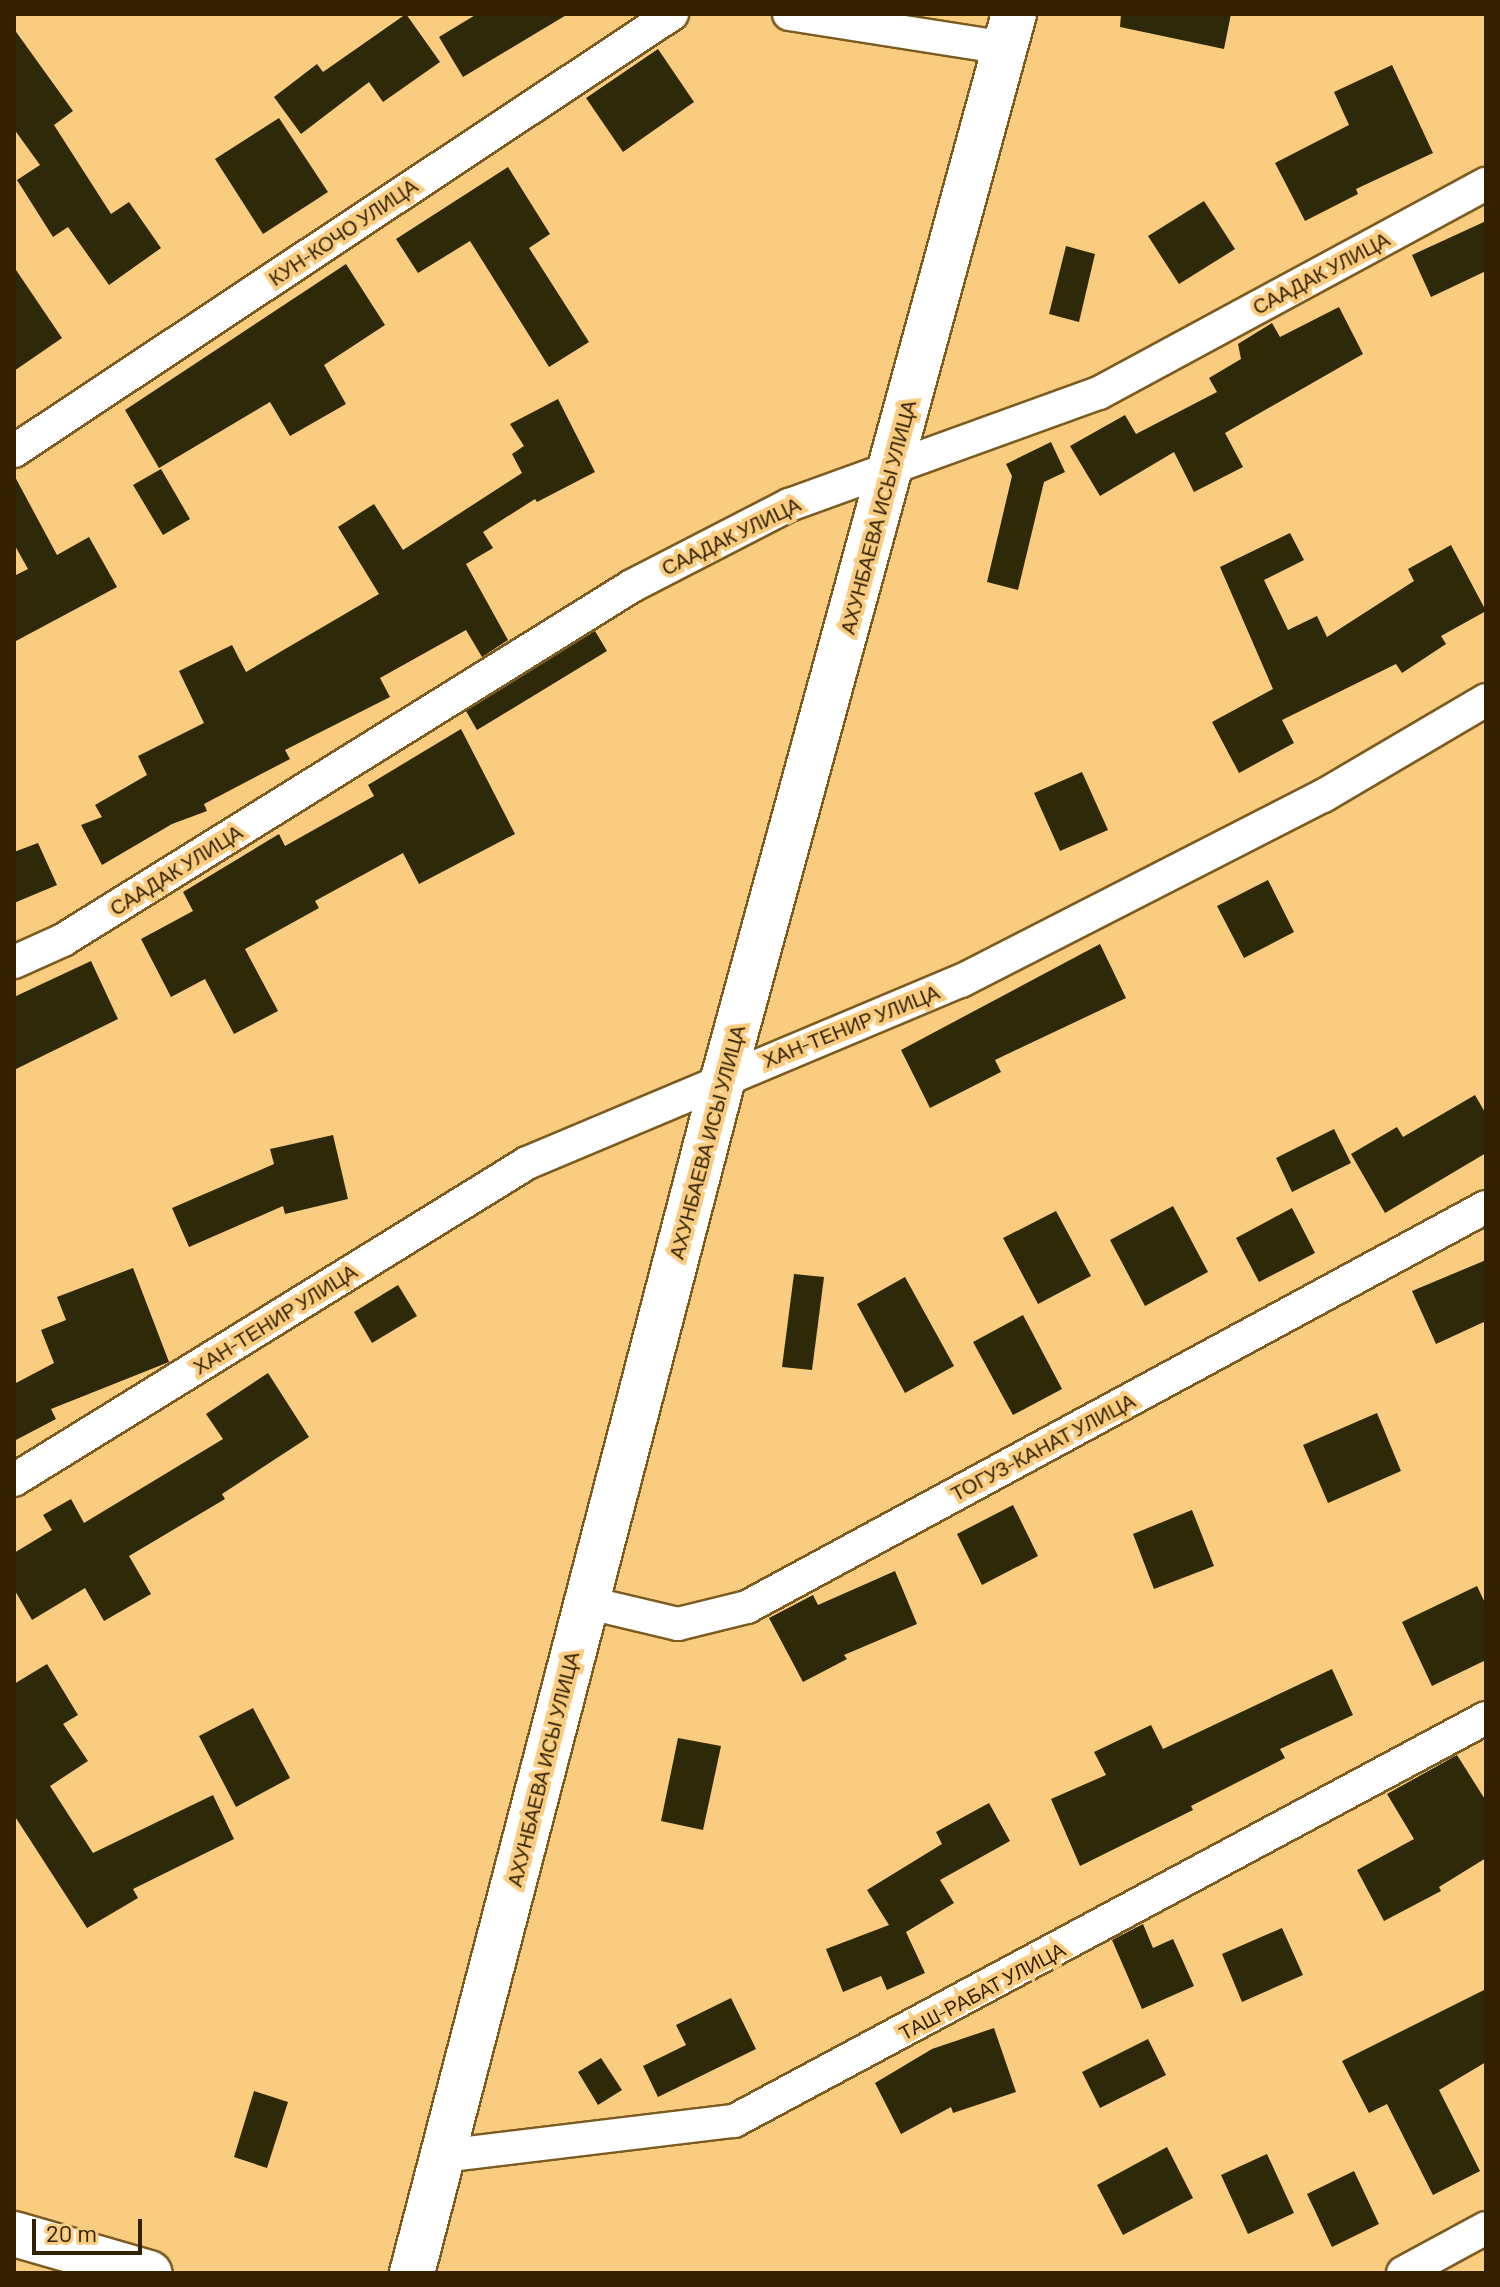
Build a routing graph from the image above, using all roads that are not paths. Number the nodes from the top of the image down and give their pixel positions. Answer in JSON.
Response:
{"nodes":[{"id":1,"x":672,"y":14,"type":"edge"},
{"id":2,"x":789,"y":14,"type":"edge"},
{"id":3,"x":1010,"y":31,"type":"edge"},
{"id":4,"x":1486,"y":184,"type":"edge"},
{"id":5,"x":14,"y":451,"type":"edge"},
{"id":6,"x":891,"y":470,"type":"junction"},
{"id":7,"x":1486,"y":700,"type":"edge"},
{"id":8,"x":14,"y":962,"type":"edge"},
{"id":9,"x":723,"y":1079,"type":"junction"},
{"id":10,"x":1486,"y":1207,"type":"edge"},
{"id":11,"x":14,"y":1480,"type":"edge"},
{"id":12,"x":585,"y":1602,"type":"junction"},
{"id":13,"x":1486,"y":1718,"type":"edge"},
{"id":14,"x":443,"y":2156,"type":"junction"},
{"id":15,"x":1486,"y":2228,"type":"edge"},
{"id":16,"x":14,"y":2234,"type":"edge"},
{"id":17,"x":149,"y":2273,"type":"edge"},
{"id":18,"x":412,"y":2273,"type":"edge"},
{"id":19,"x":1403,"y":2273,"type":"edge"}],
"edges":[{"from":1,"to":5,"type":"street","name":"КУН-КОЧО УЛИЦА"},
{"from":2,"to":3,"type":"street"},
{"from":3,"to":6,"type":"main road","name":"АХУНБАЕВА ИСЫ УЛИЦА"},
{"from":4,"to":6,"type":"street","name":"СААДАК УЛИЦА"},
{"from":6,"to":8,"type":"street","name":"СААДАК УЛИЦА"},
{"from":6,"to":9,"type":"main road","name":"АХУНБАЕВА ИСЫ УЛИЦА"},
{"from":7,"to":9,"type":"street","name":"ХАН-ТЕНИР УЛИЦА"},
{"from":9,"to":11,"type":"street","name":"ХАН-ТЕНИР УЛИЦА"},
{"from":9,"to":12,"type":"main road","name":"АХУНБАЕВА ИСЫ УЛИЦА"},
{"from":10,"to":12,"type":"street","name":"ТОГУЗ-КАНАТ УЛИЦА"},
{"from":12,"to":14,"type":"main road","name":"АХУНБАЕВА ИСЫ УЛИЦА"},
{"from":13,"to":14,"type":"street","name":"ТАШ-РАБАТ УЛИЦА"},
{"from":14,"to":18,"type":"main road","name":"АХУНБАЕВА ИСЫ УЛИЦА"},
{"from":15,"to":19,"type":"street"},
{"from":16,"to":17,"type":"main road"}]}
